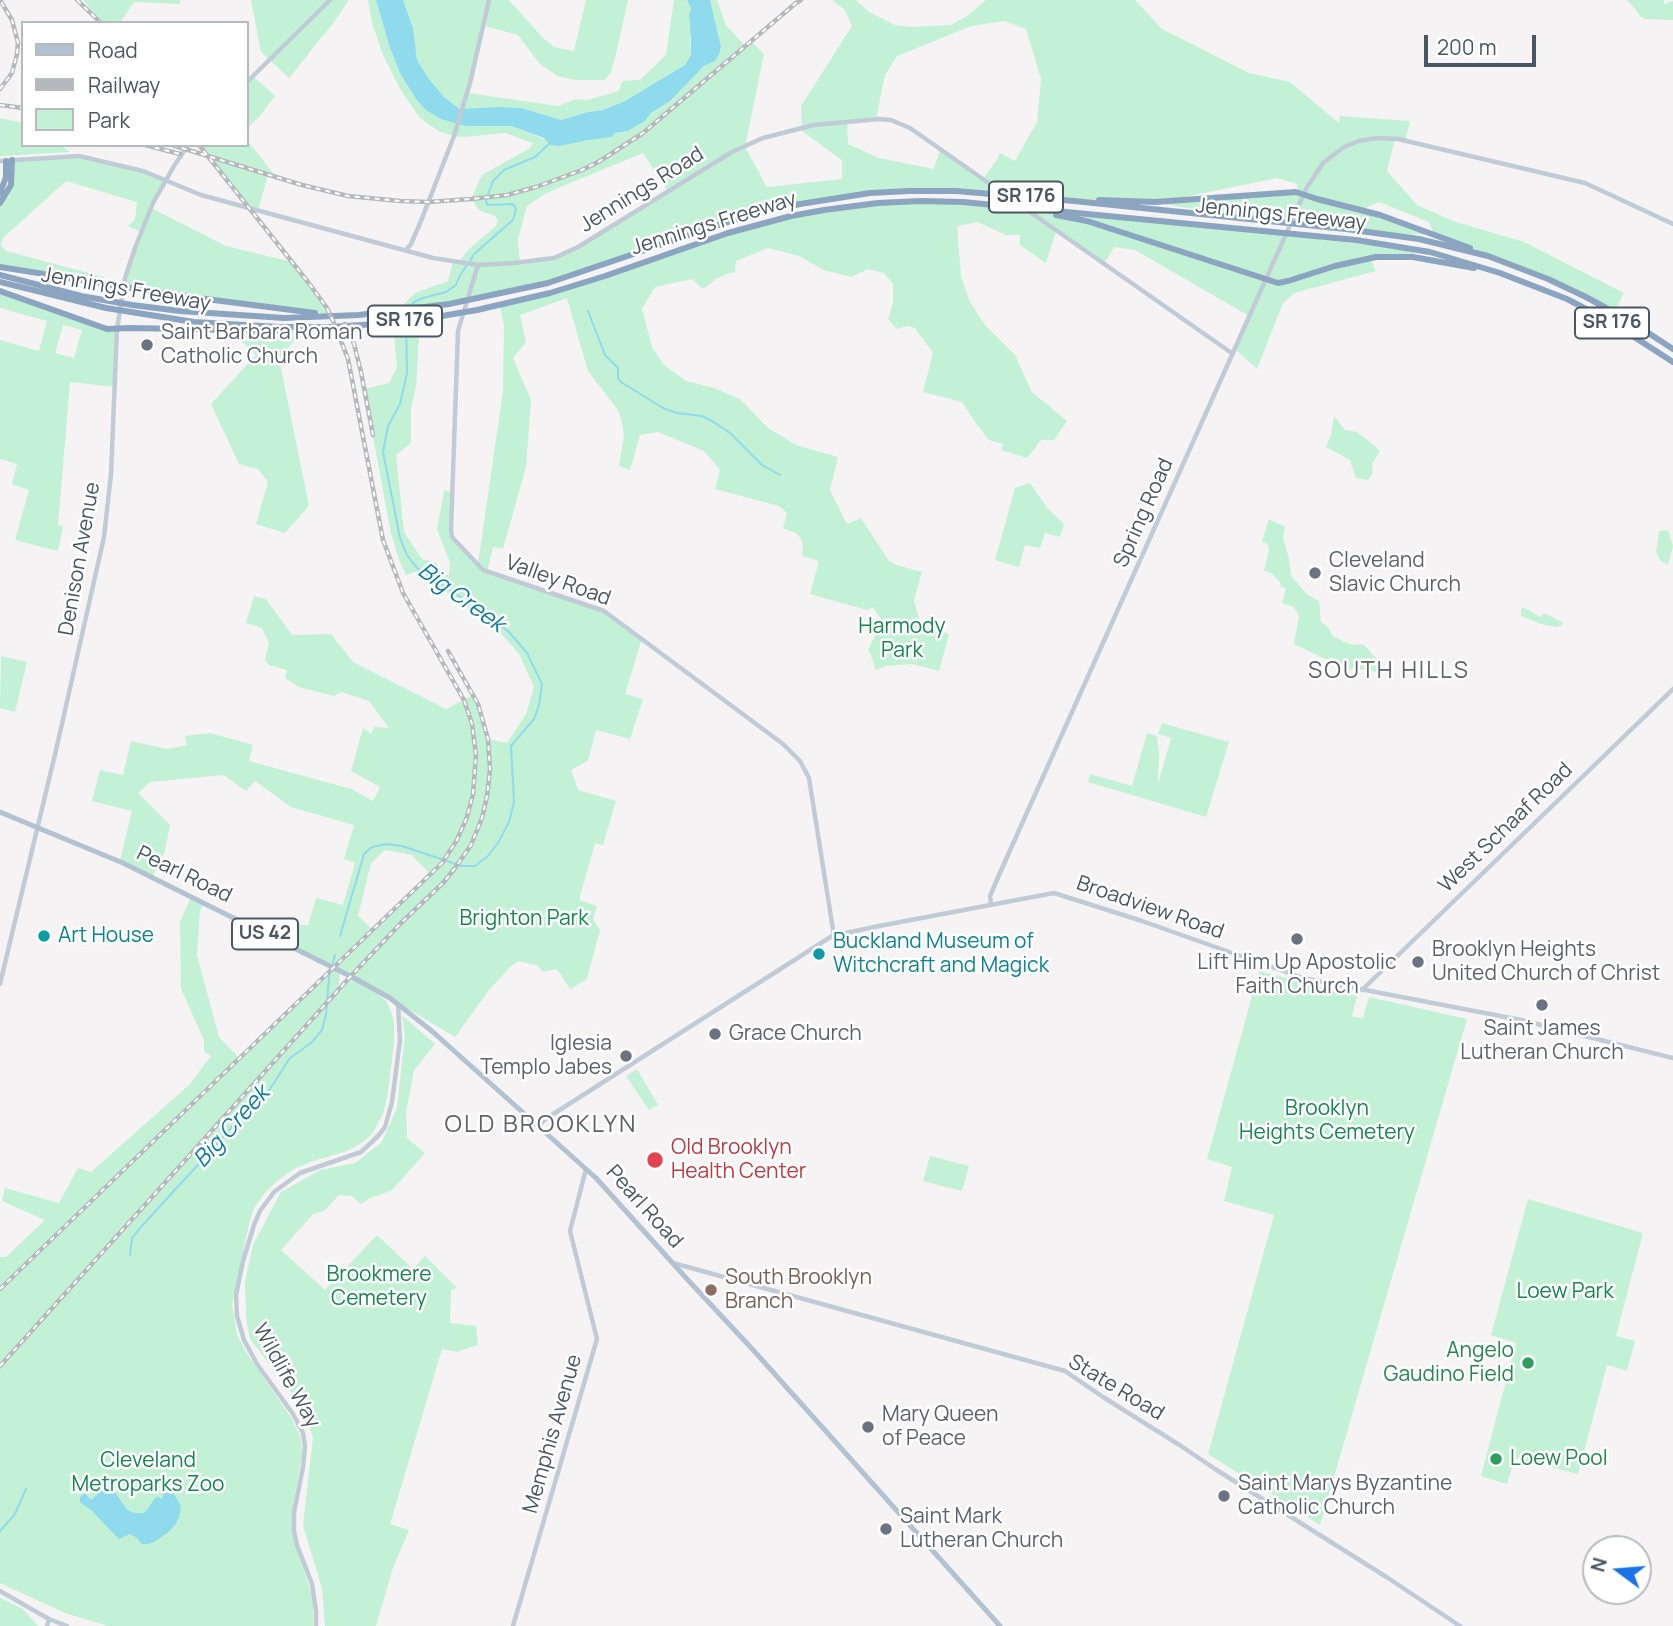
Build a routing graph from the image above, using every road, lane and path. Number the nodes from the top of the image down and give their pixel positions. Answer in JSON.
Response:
{"nodes":[{"id":1,"x":330,"y":0,"type":"edge"},
{"id":2,"x":489,"y":0,"type":"edge"},
{"id":3,"x":248,"y":81,"type":"edge"},
{"id":4,"x":187,"y":147,"type":"edge"},
{"id":5,"x":6,"y":161,"type":"edge"},
{"id":6,"x":0,"y":193,"type":"edge"},
{"id":7,"x":1304,"y":194,"type":"junction"},
{"id":8,"x":1074,"y":201,"type":"junction"},
{"id":9,"x":0,"y":203,"type":"edge"},
{"id":10,"x":1016,"y":207,"type":"junction"},
{"id":11,"x":1673,"y":224,"type":"edge"},
{"id":12,"x":406,"y":250,"type":"junction"},
{"id":13,"x":1488,"y":256,"type":"junction"},
{"id":14,"x":476,"y":265,"type":"junction"},
{"id":15,"x":0,"y":267,"type":"edge"},
{"id":16,"x":1497,"y":272,"type":"junction"},
{"id":17,"x":0,"y":275,"type":"edge"},
{"id":18,"x":1266,"y":279,"type":"junction"},
{"id":19,"x":0,"y":282,"type":"edge"},
{"id":20,"x":123,"y":289,"type":"junction"},
{"id":21,"x":0,"y":291,"type":"edge"},
{"id":22,"x":283,"y":314,"type":"junction"},
{"id":23,"x":117,"y":329,"type":"junction"},
{"id":24,"x":279,"y":329,"type":"junction"},
{"id":25,"x":1673,"y":349,"type":"edge"},
{"id":26,"x":1233,"y":354,"type":"junction"},
{"id":27,"x":1673,"y":362,"type":"edge"},
{"id":28,"x":1673,"y":689,"type":"edge"},
{"id":29,"x":0,"y":812,"type":"edge"},
{"id":30,"x":38,"y":827,"type":"junction"},
{"id":31,"x":991,"y":904,"type":"junction"},
{"id":32,"x":834,"y":936,"type":"junction"},
{"id":33,"x":0,"y":984,"type":"edge"},
{"id":34,"x":1362,"y":990,"type":"junction"},
{"id":35,"x":398,"y":1004,"type":"junction"},
{"id":36,"x":1673,"y":1058,"type":"edge"},
{"id":37,"x":540,"y":1126,"type":"junction"},
{"id":38,"x":586,"y":1168,"type":"junction"},
{"id":39,"x":672,"y":1262,"type":"junction"},
{"id":40,"x":0,"y":1591,"type":"edge"},
{"id":41,"x":49,"y":1619,"type":"junction"},
{"id":42,"x":47,"y":1626,"type":"edge"},
{"id":43,"x":67,"y":1626,"type":"edge"},
{"id":44,"x":316,"y":1626,"type":"edge"},
{"id":45,"x":513,"y":1626,"type":"edge"},
{"id":46,"x":1000,"y":1626,"type":"edge"},
{"id":47,"x":1460,"y":1626,"type":"edge"}],
"edges":[{"from":1,"to":3,"type":"street"},
{"from":2,"to":12,"type":"street"},
{"from":4,"to":20,"type":"street","name":"Denison Avenue"},
{"from":5,"to":6,"type":"highway"},
{"from":5,"to":9,"type":"highway"},
{"from":5,"to":12,"type":"street","name":"Jennings Road"},
{"from":7,"to":8,"type":"highway"},
{"from":7,"to":11,"type":"street","name":"Spring Road"},
{"from":7,"to":13,"type":"highway"},
{"from":7,"to":18,"type":"street","name":"Spring Road"},
{"from":8,"to":13,"type":"highway","name":"Jennings Freeway","number":"SR 176"},
{"from":8,"to":22,"type":"highway","name":"Jennings Freeway","number":"SR 176"},
{"from":10,"to":16,"type":"highway","name":"Jennings Freeway","number":"SR 176"},
{"from":10,"to":18,"type":"highway"},
{"from":10,"to":24,"type":"highway","name":"Jennings Freeway","number":"SR 176"},
{"from":12,"to":14,"type":"street","name":"Jennings Road"},
{"from":13,"to":25,"type":"highway","name":"Jennings Freeway","number":"SR 176"},
{"from":14,"to":26,"type":"street","name":"Jennings Road"},
{"from":14,"to":32,"type":"street","name":"Valley Road"},
{"from":15,"to":20,"type":"highway"},
{"from":16,"to":18,"type":"highway"},
{"from":16,"to":27,"type":"highway","name":"Jennings Freeway","number":"SR 176"},
{"from":17,"to":22,"type":"highway","name":"Jennings Freeway"},
{"from":18,"to":26,"type":"street","name":"Spring Road"},
{"from":19,"to":24,"type":"highway","name":"Jennings Freeway"},
{"from":20,"to":22,"type":"highway"},
{"from":20,"to":23,"type":"street","name":"Denison Avenue"},
{"from":21,"to":23,"type":"highway"},
{"from":23,"to":24,"type":"highway"},
{"from":23,"to":30,"type":"street","name":"Denison Avenue"},
{"from":26,"to":31,"type":"street","name":"Spring Road"},
{"from":28,"to":34,"type":"street","name":"West Schaaf Road"},
{"from":29,"to":30,"type":"main road","name":"Pearl Road","number":"US 42"},
{"from":30,"to":33,"type":"street","name":"Denison Avenue"},
{"from":30,"to":35,"type":"main road","name":"Pearl Road","number":"US 42"},
{"from":31,"to":32,"type":"street","name":"Broadview Road"},
{"from":31,"to":34,"type":"street","name":"Broadview Road"},
{"from":32,"to":37,"type":"street","name":"Broadview Road"},
{"from":34,"to":36,"type":"street","name":"Broadview Road"},
{"from":35,"to":37,"type":"main road","name":"Pearl Road","number":"US 42"},
{"from":35,"to":44,"type":"street","name":"Wildlife Way"},
{"from":37,"to":38,"type":"main road","name":"Pearl Road","number":"US 42"},
{"from":38,"to":39,"type":"main road","name":"Pearl Road","number":"US 42"},
{"from":38,"to":45,"type":"street","name":"Memphis Avenue"},
{"from":39,"to":46,"type":"main road","name":"Pearl Road","number":"US 42"},
{"from":39,"to":47,"type":"street","name":"State Road"},
{"from":40,"to":41,"type":"street"},
{"from":41,"to":42,"type":"street"},
{"from":41,"to":43,"type":"street"}]}
